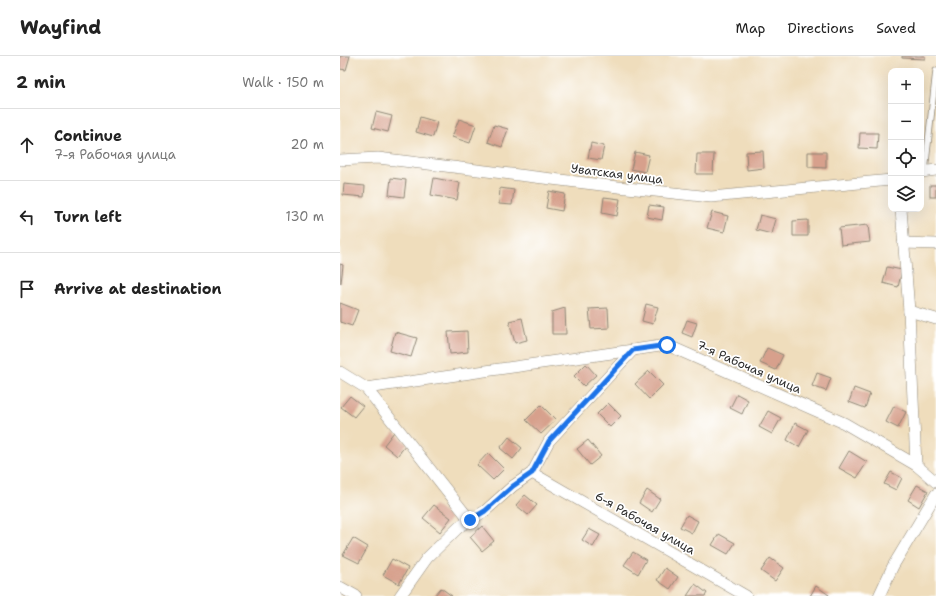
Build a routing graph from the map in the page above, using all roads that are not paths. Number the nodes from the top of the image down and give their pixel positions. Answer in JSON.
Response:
{"nodes":[{"id":1,"x":936,"y":71,"type":"edge"},
{"id":2,"x":340,"y":160,"type":"edge"},
{"id":3,"x":928,"y":171,"type":"edge"},
{"id":4,"x":888,"y":180,"type":"edge"},
{"id":5,"x":901,"y":212,"type":"edge"},
{"id":6,"x":903,"y":243,"type":"junction"},
{"id":7,"x":936,"y":244,"type":"edge"},
{"id":8,"x":909,"y":311,"type":"junction"},
{"id":9,"x":936,"y":319,"type":"edge"},
{"id":10,"x":633,"y":350,"type":"junction"},
{"id":11,"x":340,"y":372,"type":"edge"},
{"id":12,"x":366,"y":388,"type":"junction"},
{"id":13,"x":916,"y":465,"type":"junction"},
{"id":14,"x":532,"y":473,"type":"junction"},
{"id":15,"x":936,"y":482,"type":"edge"},
{"id":16,"x":936,"y":494,"type":"edge"},
{"id":17,"x":470,"y":520,"type":"junction"},
{"id":18,"x":340,"y":586,"type":"edge"},
{"id":19,"x":356,"y":596,"type":"edge"},
{"id":20,"x":400,"y":596,"type":"edge"},
{"id":21,"x":746,"y":596,"type":"edge"},
{"id":22,"x":879,"y":596,"type":"edge"}],
"edges":[{"from":1,"to":3,"type":"lane"},
{"from":2,"to":4,"type":"street","name":"Уватская улица"},
{"from":5,"to":6,"type":"street"},
{"from":6,"to":7,"type":"street"},
{"from":6,"to":8,"type":"street"},
{"from":8,"to":9,"type":"street"},
{"from":8,"to":13,"type":"street"},
{"from":10,"to":12,"type":"street","name":"7-я Рабочая улица"},
{"from":10,"to":13,"type":"street","name":"7-я Рабочая улица"},
{"from":10,"to":14,"type":"street"},
{"from":11,"to":12,"type":"street"},
{"from":12,"to":17,"type":"street"},
{"from":13,"to":15,"type":"street","name":"7-я Рабочая улица"},
{"from":14,"to":17,"type":"street"},
{"from":14,"to":21,"type":"street","name":"6-я Рабочая улица"},
{"from":16,"to":22,"type":"street"},
{"from":17,"to":20,"type":"street"},
{"from":18,"to":19,"type":"street"}]}
